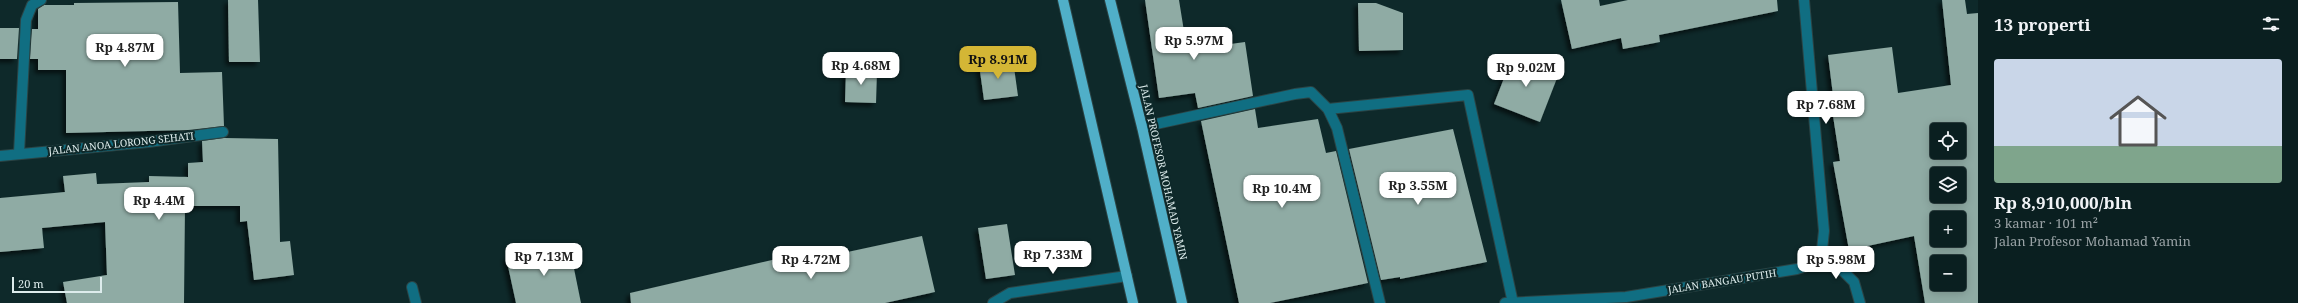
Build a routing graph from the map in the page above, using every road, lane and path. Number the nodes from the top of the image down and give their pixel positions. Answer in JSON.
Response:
{"nodes":[{"id":1,"x":41,"y":0,"type":"edge"},
{"id":2,"x":1063,"y":0,"type":"edge"},
{"id":3,"x":1110,"y":0,"type":"edge"},
{"id":4,"x":1804,"y":0,"type":"edge"},
{"id":5,"x":1328,"y":109,"type":"junction"},
{"id":6,"x":1142,"y":127,"type":"junction"},
{"id":7,"x":223,"y":132,"type":"dead end"},
{"id":8,"x":19,"y":153,"type":"junction"},
{"id":9,"x":0,"y":156,"type":"edge"},
{"id":10,"x":1822,"y":250,"type":"junction"},
{"id":11,"x":1127,"y":276,"type":"junction"},
{"id":12,"x":412,"y":287,"type":"dead end"},
{"id":13,"x":1626,"y":300,"type":"edge"},
{"id":14,"x":416,"y":303,"type":"edge"},
{"id":15,"x":993,"y":303,"type":"edge"},
{"id":16,"x":1133,"y":303,"type":"edge"},
{"id":17,"x":1182,"y":303,"type":"edge"},
{"id":18,"x":1380,"y":303,"type":"edge"},
{"id":19,"x":1506,"y":303,"type":"edge"},
{"id":20,"x":1513,"y":303,"type":"edge"},
{"id":21,"x":1860,"y":303,"type":"edge"}],
"edges":[{"from":1,"to":8,"type":"street"},
{"from":2,"to":11,"type":"main road"},
{"from":3,"to":6,"type":"main road","name":"JALAN PROFESOR MOHAMAD YAMIN"},
{"from":4,"to":10,"type":"street"},
{"from":5,"to":6,"type":"street"},
{"from":5,"to":18,"type":"street"},
{"from":5,"to":20,"type":"street"},
{"from":6,"to":17,"type":"main road","name":"JALAN PROFESOR MOHAMAD YAMIN"},
{"from":7,"to":8,"type":"street","name":"JALAN ANOA LORONG SEHATI"},
{"from":8,"to":9,"type":"street","name":"JALAN ANOA LORONG SEHATI"},
{"from":10,"to":13,"type":"street","name":"JALAN BANGAU PUTIH"},
{"from":10,"to":21,"type":"street"},
{"from":11,"to":15,"type":"street"},
{"from":11,"to":16,"type":"main road"},
{"from":12,"to":14,"type":"street"},
{"from":13,"to":20,"type":"street","name":"JALAN BANGAU PUTIH"},
{"from":19,"to":20,"type":"street","name":"JALAN BANGAU PUTIH"}]}
